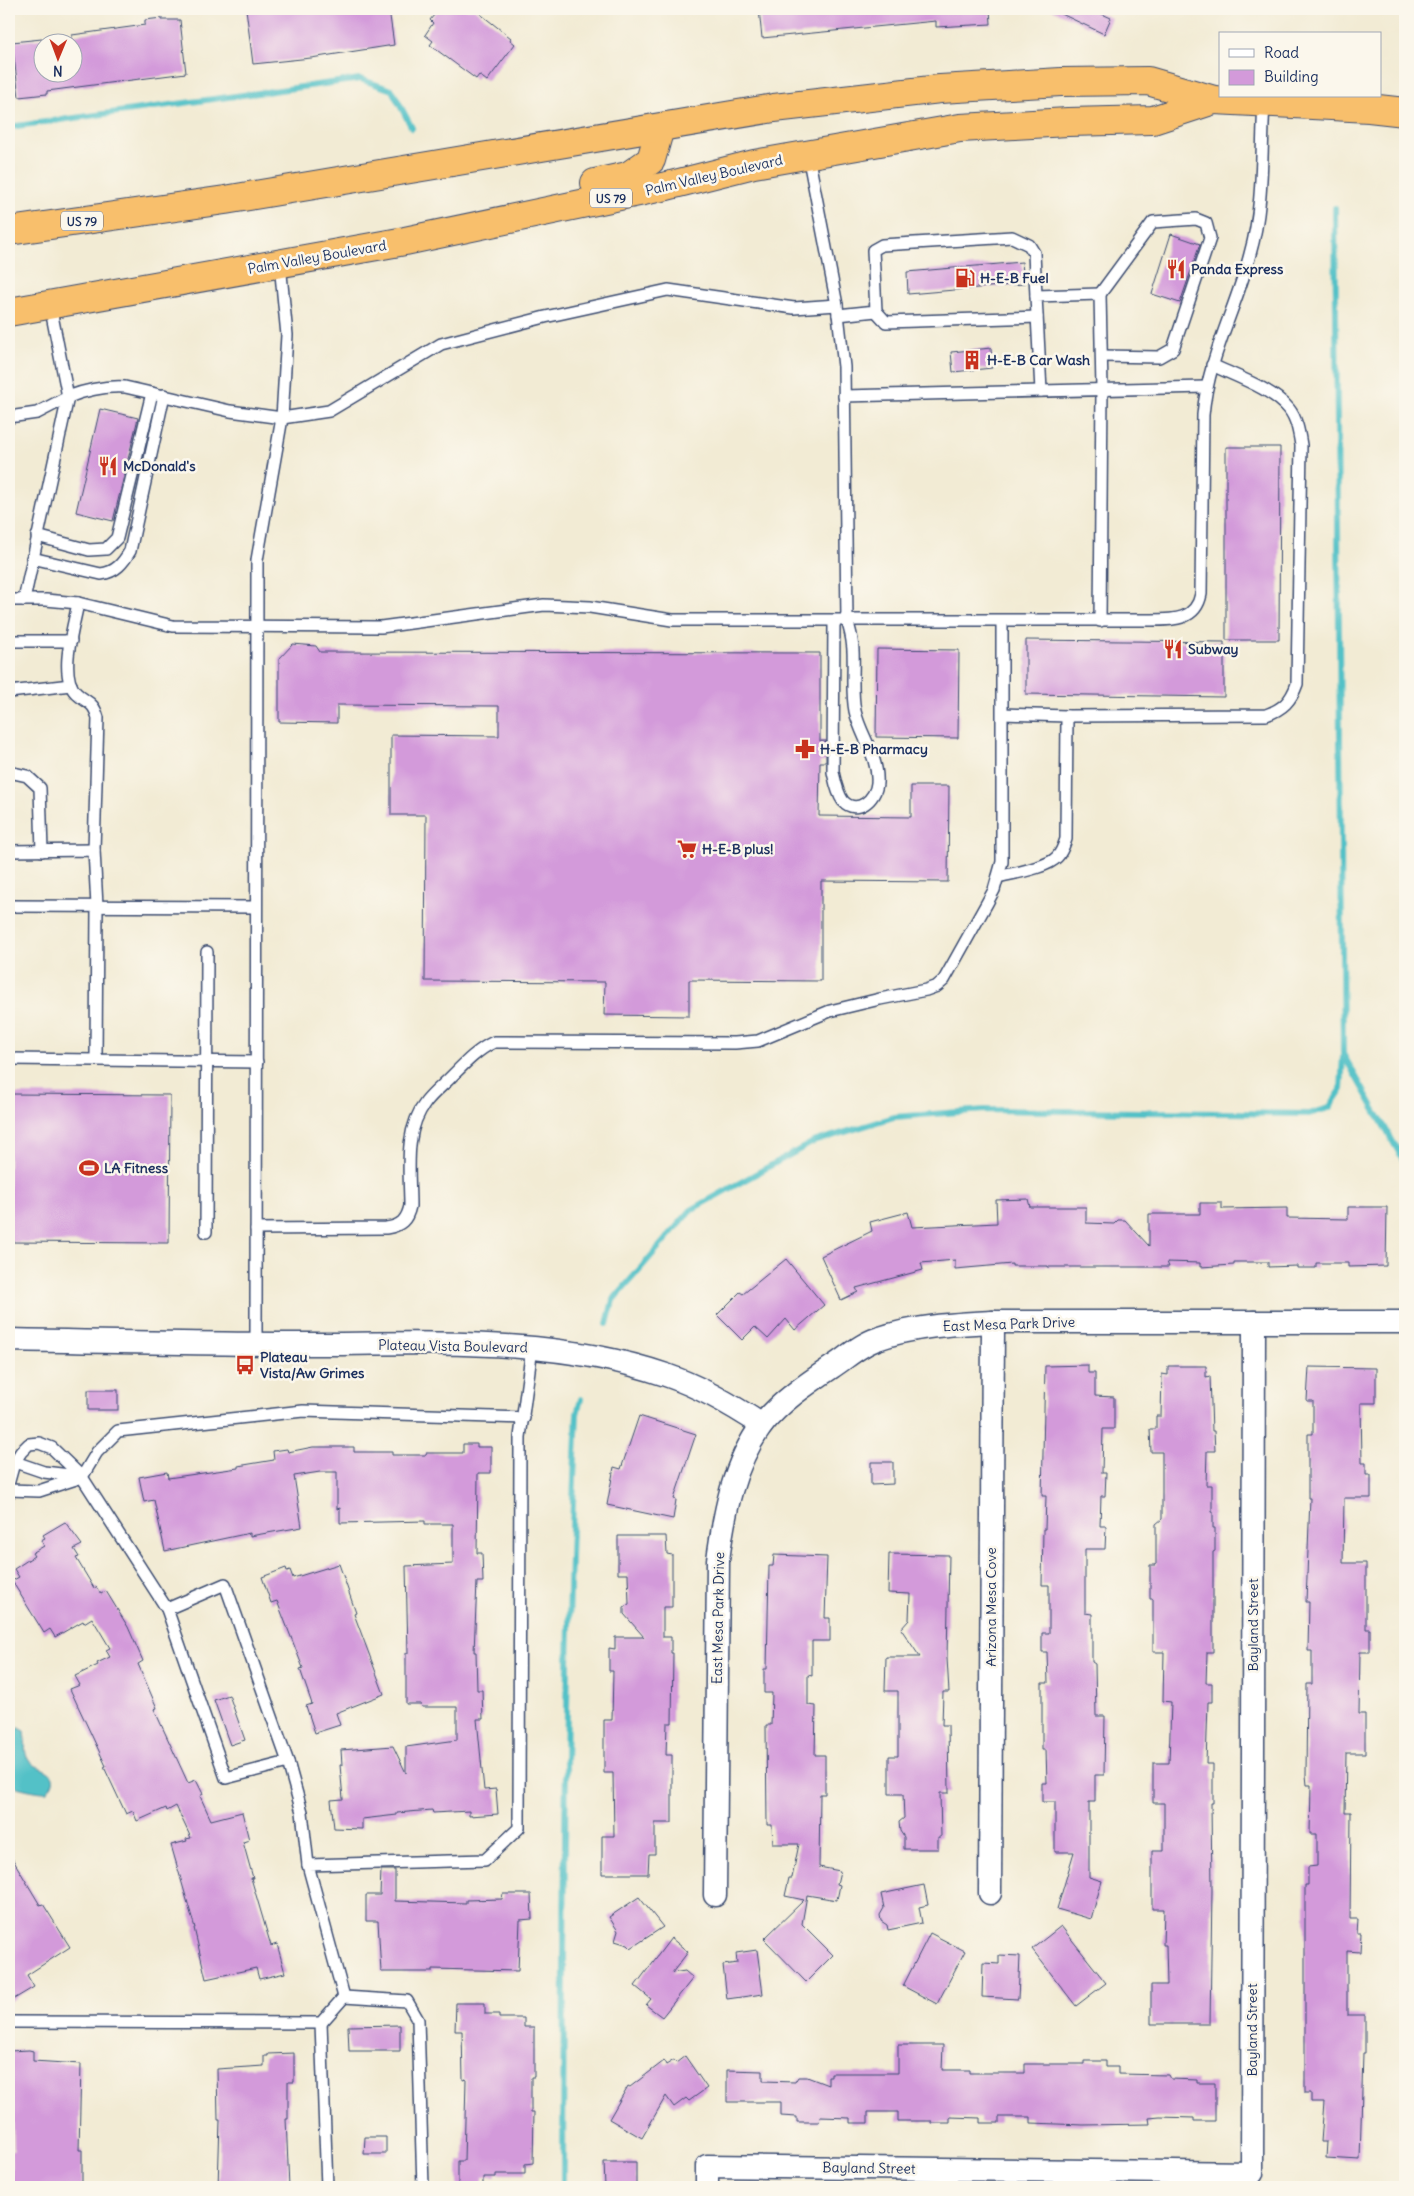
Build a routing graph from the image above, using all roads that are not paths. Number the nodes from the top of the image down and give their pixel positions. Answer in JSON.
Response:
{"nodes":[{"id":1,"x":1214,"y":100,"type":"junction"},
{"id":2,"x":1264,"y":102,"type":"junction"},
{"id":3,"x":1405,"y":112,"type":"edge"},
{"id":4,"x":660,"y":128,"type":"junction"},
{"id":5,"x":808,"y":155,"type":"junction"},
{"id":6,"x":9,"y":231,"type":"edge"},
{"id":7,"x":405,"y":241,"type":"junction"},
{"id":8,"x":280,"y":264,"type":"junction"},
{"id":9,"x":1100,"y":294,"type":"junction"},
{"id":10,"x":1036,"y":296,"type":"junction"},
{"id":11,"x":50,"y":305,"type":"junction"},
{"id":12,"x":837,"y":310,"type":"junction"},
{"id":13,"x":9,"y":312,"type":"edge"},
{"id":14,"x":876,"y":312,"type":"junction"},
{"id":15,"x":1037,"y":317,"type":"junction"},
{"id":16,"x":1102,"y":356,"type":"junction"},
{"id":17,"x":1212,"y":365,"type":"junction"},
{"id":18,"x":1206,"y":387,"type":"junction"},
{"id":19,"x":1102,"y":389,"type":"junction"},
{"id":20,"x":1041,"y":391,"type":"junction"},
{"id":21,"x":152,"y":393,"type":"junction"},
{"id":22,"x":164,"y":395,"type":"junction"},
{"id":23,"x":844,"y":396,"type":"junction"},
{"id":24,"x":68,"y":397,"type":"junction"},
{"id":25,"x":9,"y":417,"type":"edge"},
{"id":26,"x":282,"y":418,"type":"junction"},
{"id":27,"x":38,"y":536,"type":"junction"},
{"id":28,"x":32,"y":558,"type":"junction"},
{"id":29,"x":9,"y":600,"type":"edge"},
{"id":30,"x":24,"y":600,"type":"junction"},
{"id":31,"x":78,"y":603,"type":"junction"},
{"id":32,"x":834,"y":620,"type":"junction"},
{"id":33,"x":1100,"y":620,"type":"junction"},
{"id":34,"x":847,"y":621,"type":"junction"},
{"id":35,"x":1002,"y":621,"type":"junction"},
{"id":36,"x":256,"y":627,"type":"junction"},
{"id":37,"x":9,"y":641,"type":"edge"},
{"id":38,"x":71,"y":641,"type":"junction"},
{"id":39,"x":71,"y":685,"type":"junction"},
{"id":40,"x":9,"y":692,"type":"edge"},
{"id":41,"x":1003,"y":714,"type":"junction"},
{"id":42,"x":1067,"y":716,"type":"junction"},
{"id":43,"x":9,"y":772,"type":"edge"},
{"id":44,"x":94,"y":850,"type":"junction"},
{"id":45,"x":9,"y":851,"type":"edge"},
{"id":46,"x":42,"y":851,"type":"junction"},
{"id":47,"x":998,"y":877,"type":"junction"},
{"id":48,"x":9,"y":906,"type":"edge"},
{"id":49,"x":97,"y":906,"type":"junction"},
{"id":50,"x":256,"y":907,"type":"junction"},
{"id":51,"x":207,"y":952,"type":"dead end"},
{"id":52,"x":9,"y":1059,"type":"edge"},
{"id":53,"x":96,"y":1060,"type":"junction"},
{"id":54,"x":206,"y":1060,"type":"junction"},
{"id":55,"x":257,"y":1062,"type":"junction"},
{"id":56,"x":256,"y":1229,"type":"junction"},
{"id":57,"x":206,"y":1232,"type":"dead end"},
{"id":58,"x":993,"y":1322,"type":"junction"},
{"id":59,"x":1254,"y":1322,"type":"junction"},
{"id":60,"x":1405,"y":1322,"type":"edge"},
{"id":61,"x":9,"y":1340,"type":"edge"},
{"id":62,"x":256,"y":1344,"type":"junction"},
{"id":63,"x":532,"y":1348,"type":"junction"},
{"id":64,"x":524,"y":1418,"type":"junction"},
{"id":65,"x":762,"y":1425,"type":"junction"},
{"id":66,"x":11,"y":1461,"type":"edge"},
{"id":67,"x":82,"y":1477,"type":"junction"},
{"id":68,"x":9,"y":1482,"type":"edge"},
{"id":69,"x":9,"y":1490,"type":"edge"},
{"id":70,"x":167,"y":1609,"type":"junction"},
{"id":71,"x":288,"y":1762,"type":"junction"},
{"id":72,"x":308,"y":1865,"type":"junction"},
{"id":73,"x":990,"y":1893,"type":"dead end"},
{"id":74,"x":715,"y":1894,"type":"dead end"},
{"id":75,"x":344,"y":1997,"type":"junction"},
{"id":76,"x":9,"y":2022,"type":"edge"},
{"id":77,"x":321,"y":2023,"type":"junction"},
{"id":78,"x":327,"y":2187,"type":"edge"},
{"id":79,"x":422,"y":2187,"type":"edge"},
{"id":80,"x":707,"y":2187,"type":"edge"}],
"edges":[{"from":1,"to":2,"type":"highway","name":"Palm Valley Boulevard","number":"US 79"},
{"from":1,"to":4,"type":"highway","name":"Palm Valley Boulevard","number":"US 79"},
{"from":1,"to":5,"type":"highway","name":"Palm Valley Boulevard","number":"US 79"},
{"from":2,"to":3,"type":"highway","name":"Palm Valley Boulevard","number":"US 79"},
{"from":2,"to":17,"type":"lane"},
{"from":4,"to":6,"type":"highway","name":"Palm Valley Boulevard","number":"US 79"},
{"from":4,"to":7,"type":"highway"},
{"from":5,"to":7,"type":"highway","name":"Palm Valley Boulevard","number":"US 79"},
{"from":5,"to":12,"type":"lane"},
{"from":7,"to":8,"type":"highway","name":"Palm Valley Boulevard","number":"US 79"},
{"from":8,"to":11,"type":"highway","name":"Palm Valley Boulevard","number":"US 79"},
{"from":8,"to":26,"type":"lane"},
{"from":9,"to":10,"type":"lane"},
{"from":9,"to":16,"type":"lane"},
{"from":9,"to":16,"type":"lane"},
{"from":10,"to":14,"type":"lane"},
{"from":10,"to":15,"type":"lane"},
{"from":11,"to":13,"type":"highway","name":"Palm Valley Boulevard","number":"US 79"},
{"from":11,"to":24,"type":"lane"},
{"from":12,"to":14,"type":"lane"},
{"from":12,"to":23,"type":"lane"},
{"from":12,"to":26,"type":"lane"},
{"from":14,"to":15,"type":"lane"},
{"from":15,"to":20,"type":"lane"},
{"from":16,"to":19,"type":"lane"},
{"from":17,"to":18,"type":"lane"},
{"from":17,"to":42,"type":"lane"},
{"from":18,"to":19,"type":"lane"},
{"from":18,"to":33,"type":"lane"},
{"from":19,"to":20,"type":"lane"},
{"from":19,"to":33,"type":"lane"},
{"from":20,"to":23,"type":"lane"},
{"from":21,"to":22,"type":"lane"},
{"from":21,"to":24,"type":"lane"},
{"from":21,"to":27,"type":"lane"},
{"from":22,"to":26,"type":"lane"},
{"from":22,"to":28,"type":"lane"},
{"from":23,"to":34,"type":"lane"},
{"from":24,"to":25,"type":"lane"},
{"from":24,"to":27,"type":"lane"},
{"from":26,"to":36,"type":"lane"},
{"from":27,"to":28,"type":"lane"},
{"from":28,"to":30,"type":"lane"},
{"from":29,"to":30,"type":"lane"},
{"from":30,"to":31,"type":"lane"},
{"from":31,"to":36,"type":"lane"},
{"from":31,"to":38,"type":"lane"},
{"from":32,"to":34,"type":"lane"},
{"from":32,"to":34,"type":"lane"},
{"from":32,"to":36,"type":"lane"},
{"from":33,"to":35,"type":"lane"},
{"from":34,"to":35,"type":"lane"},
{"from":35,"to":41,"type":"lane"},
{"from":36,"to":50,"type":"lane"},
{"from":37,"to":38,"type":"lane"},
{"from":38,"to":39,"type":"lane"},
{"from":39,"to":40,"type":"lane"},
{"from":39,"to":44,"type":"lane"},
{"from":41,"to":42,"type":"lane"},
{"from":41,"to":47,"type":"lane"},
{"from":42,"to":47,"type":"lane"},
{"from":43,"to":46,"type":"lane"},
{"from":44,"to":46,"type":"lane"},
{"from":44,"to":49,"type":"lane"},
{"from":45,"to":46,"type":"lane"},
{"from":47,"to":56,"type":"lane"},
{"from":48,"to":49,"type":"lane"},
{"from":49,"to":50,"type":"lane"},
{"from":49,"to":53,"type":"lane"},
{"from":50,"to":55,"type":"lane"},
{"from":51,"to":54,"type":"lane"},
{"from":52,"to":53,"type":"lane"},
{"from":53,"to":54,"type":"lane"},
{"from":54,"to":55,"type":"lane"},
{"from":54,"to":57,"type":"lane"},
{"from":55,"to":56,"type":"lane"},
{"from":56,"to":62,"type":"lane"},
{"from":58,"to":59,"type":"street","name":"East Mesa Park Drive"},
{"from":58,"to":65,"type":"street","name":"East Mesa Park Drive"},
{"from":58,"to":73,"type":"street","name":"Arizona Mesa Cove"},
{"from":59,"to":60,"type":"street","name":"East Mesa Park Drive"},
{"from":59,"to":80,"type":"street","name":"Bayland Street"},
{"from":61,"to":62,"type":"street","name":"Plateau Vista Boulevard"},
{"from":62,"to":63,"type":"street","name":"Plateau Vista Boulevard"},
{"from":63,"to":64,"type":"lane"},
{"from":63,"to":65,"type":"street","name":"Plateau Vista Boulevard"},
{"from":64,"to":67,"type":"lane"},
{"from":64,"to":72,"type":"lane"},
{"from":65,"to":74,"type":"street","name":"East Mesa Park Drive"},
{"from":66,"to":67,"type":"lane"},
{"from":66,"to":67,"type":"lane"},
{"from":66,"to":68,"type":"lane"},
{"from":67,"to":69,"type":"lane"},
{"from":67,"to":70,"type":"lane"},
{"from":70,"to":71,"type":"lane"},
{"from":70,"to":71,"type":"lane"},
{"from":71,"to":72,"type":"lane"},
{"from":72,"to":75,"type":"lane"},
{"from":75,"to":77,"type":"lane"},
{"from":75,"to":79,"type":"lane"},
{"from":76,"to":77,"type":"lane"},
{"from":77,"to":78,"type":"lane"}]}
